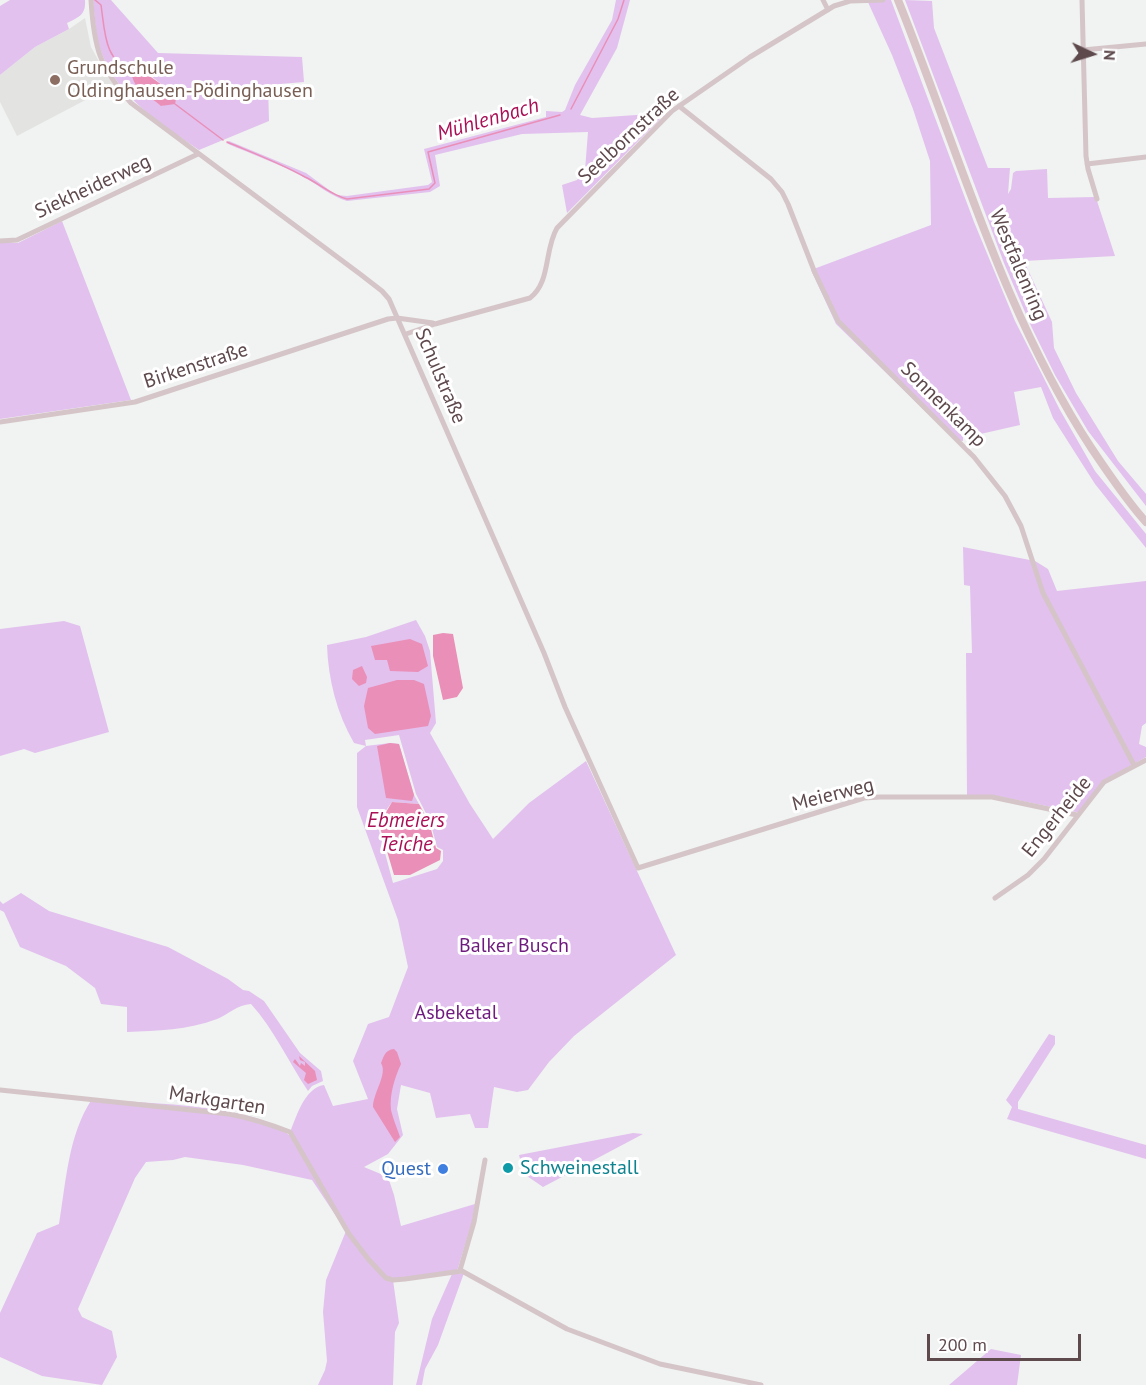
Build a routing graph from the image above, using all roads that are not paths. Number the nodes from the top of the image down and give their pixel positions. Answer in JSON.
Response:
{"nodes":[{"id":1,"x":91,"y":0,"type":"edge"},
{"id":2,"x":823,"y":0,"type":"edge"},
{"id":3,"x":878,"y":0,"type":"edge"},
{"id":4,"x":883,"y":0,"type":"edge"},
{"id":5,"x":898,"y":0,"type":"edge"},
{"id":6,"x":1082,"y":0,"type":"edge"},
{"id":7,"x":828,"y":10,"type":"junction"},
{"id":8,"x":1146,"y":44,"type":"edge"},
{"id":9,"x":1083,"y":50,"type":"junction"},
{"id":10,"x":679,"y":106,"type":"junction"},
{"id":11,"x":198,"y":154,"type":"junction"},
{"id":12,"x":1146,"y":157,"type":"edge"},
{"id":13,"x":1087,"y":164,"type":"junction"},
{"id":14,"x":1097,"y":199,"type":"dead end"},
{"id":15,"x":0,"y":241,"type":"edge"},
{"id":16,"x":397,"y":318,"type":"junction"},
{"id":17,"x":435,"y":324,"type":"junction"},
{"id":18,"x":406,"y":334,"type":"junction"},
{"id":19,"x":0,"y":422,"type":"edge"},
{"id":20,"x":1146,"y":522,"type":"edge"},
{"id":21,"x":1146,"y":760,"type":"edge"},
{"id":22,"x":1134,"y":765,"type":"junction"},
{"id":23,"x":1077,"y":815,"type":"junction"},
{"id":24,"x":638,"y":867,"type":"joint"},
{"id":25,"x":995,"y":898,"type":"dead end"},
{"id":26,"x":0,"y":1090,"type":"edge"},
{"id":27,"x":485,"y":1160,"type":"dead end"},
{"id":28,"x":458,"y":1271,"type":"junction"},
{"id":29,"x":761,"y":1385,"type":"edge"}],
"edges":[{"from":1,"to":11,"type":"street","name":"Schulstraße"},
{"from":2,"to":7,"type":"street"},
{"from":3,"to":4,"type":"street","name":"Seelbornstraße"},
{"from":3,"to":7,"type":"street","name":"Seelbornstraße"},
{"from":5,"to":20,"type":"main road","name":"Westfalenring"},
{"from":6,"to":9,"type":"street"},
{"from":7,"to":10,"type":"street","name":"Seelbornstraße"},
{"from":8,"to":9,"type":"street"},
{"from":9,"to":13,"type":"street"},
{"from":10,"to":17,"type":"street","name":"Seelbornstraße"},
{"from":10,"to":22,"type":"street","name":"Sonnenkamp"},
{"from":11,"to":15,"type":"street","name":"Siekheiderweg"},
{"from":11,"to":16,"type":"street","name":"Schulstraße"},
{"from":12,"to":13,"type":"street"},
{"from":13,"to":14,"type":"street"},
{"from":16,"to":17,"type":"street","name":"Seelbornstraße"},
{"from":16,"to":18,"type":"street","name":"Schulstraße"},
{"from":16,"to":19,"type":"street","name":"Birkenstraße"},
{"from":17,"to":18,"type":"street","name":"Seelbornstraße"},
{"from":18,"to":24,"type":"street","name":"Schulstraße"},
{"from":21,"to":22,"type":"street","name":"Engerheide"},
{"from":22,"to":23,"type":"street","name":"Engerheide"},
{"from":23,"to":24,"type":"street","name":"Meierweg"},
{"from":23,"to":25,"type":"street","name":"Engerheide"},
{"from":26,"to":28,"type":"street","name":"Markgarten"},
{"from":27,"to":28,"type":"street"},
{"from":28,"to":29,"type":"street"}]}
